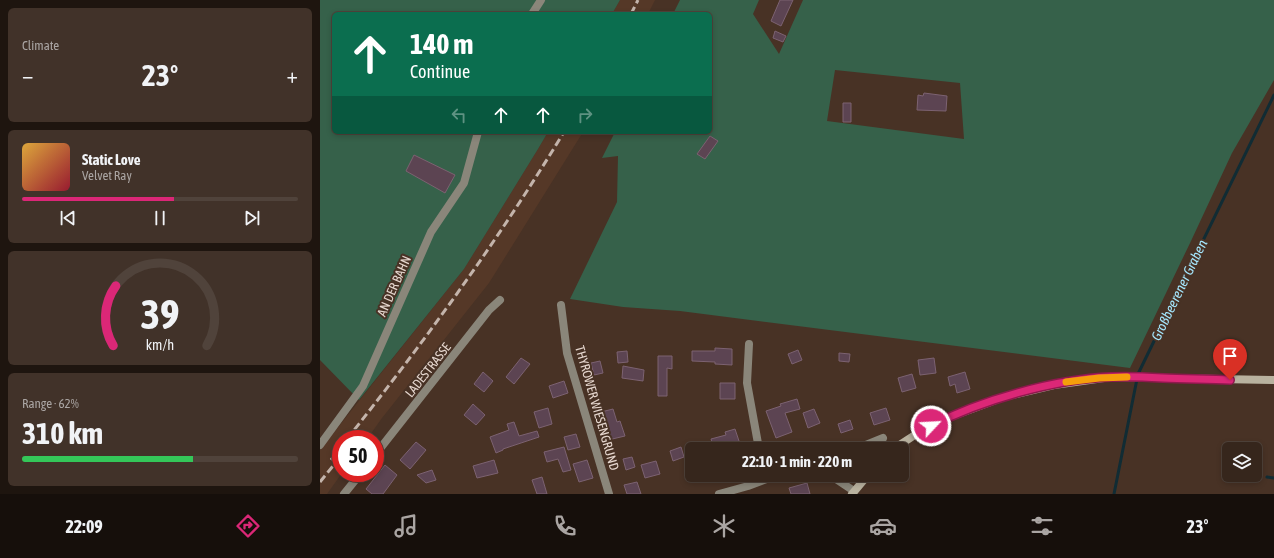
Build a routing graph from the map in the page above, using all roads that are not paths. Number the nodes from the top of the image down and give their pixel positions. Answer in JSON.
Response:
{"nodes":[{"id":1,"x":541,"y":0,"type":"edge"},
{"id":2,"x":533,"y":12,"type":"edge"},
{"id":3,"x":477,"y":134,"type":"edge"},
{"id":4,"x":500,"y":300,"type":"dead end"},
{"id":5,"x":561,"y":305,"type":"dead end"},
{"id":6,"x":749,"y":344,"type":"dead end"},
{"id":7,"x":1274,"y":380,"type":"edge"},
{"id":8,"x":883,"y":438,"type":"dead end"},
{"id":9,"x":758,"y":442,"type":"edge"},
{"id":10,"x":873,"y":442,"type":"edge"},
{"id":11,"x":904,"y":442,"type":"edge"},
{"id":12,"x":384,"y":444,"type":"edge"},
{"id":13,"x":320,"y":445,"type":"edge"},
{"id":14,"x":354,"y":482,"type":"edge"},
{"id":15,"x":758,"y":482,"type":"edge"},
{"id":16,"x":839,"y":482,"type":"edge"},
{"id":17,"x":862,"y":482,"type":"edge"},
{"id":18,"x":853,"y":492,"type":"edge"},
{"id":19,"x":344,"y":494,"type":"edge"},
{"id":20,"x":609,"y":494,"type":"edge"},
{"id":21,"x":719,"y":494,"type":"edge"}],
"edges":[{"from":1,"to":2,"type":"street"},
{"from":3,"to":13,"type":"street","name":"AN DER BAHN"},
{"from":4,"to":12,"type":"street","name":"LADESTRASSE"},
{"from":5,"to":20,"type":"street","name":"THYROWER WIESENGRUND"},
{"from":6,"to":9,"type":"street"},
{"from":7,"to":11,"type":"main road"},
{"from":8,"to":10,"type":"street"},
{"from":14,"to":19,"type":"street"},
{"from":15,"to":21,"type":"street"},
{"from":16,"to":18,"type":"street"},
{"from":17,"to":18,"type":"main road"}]}
